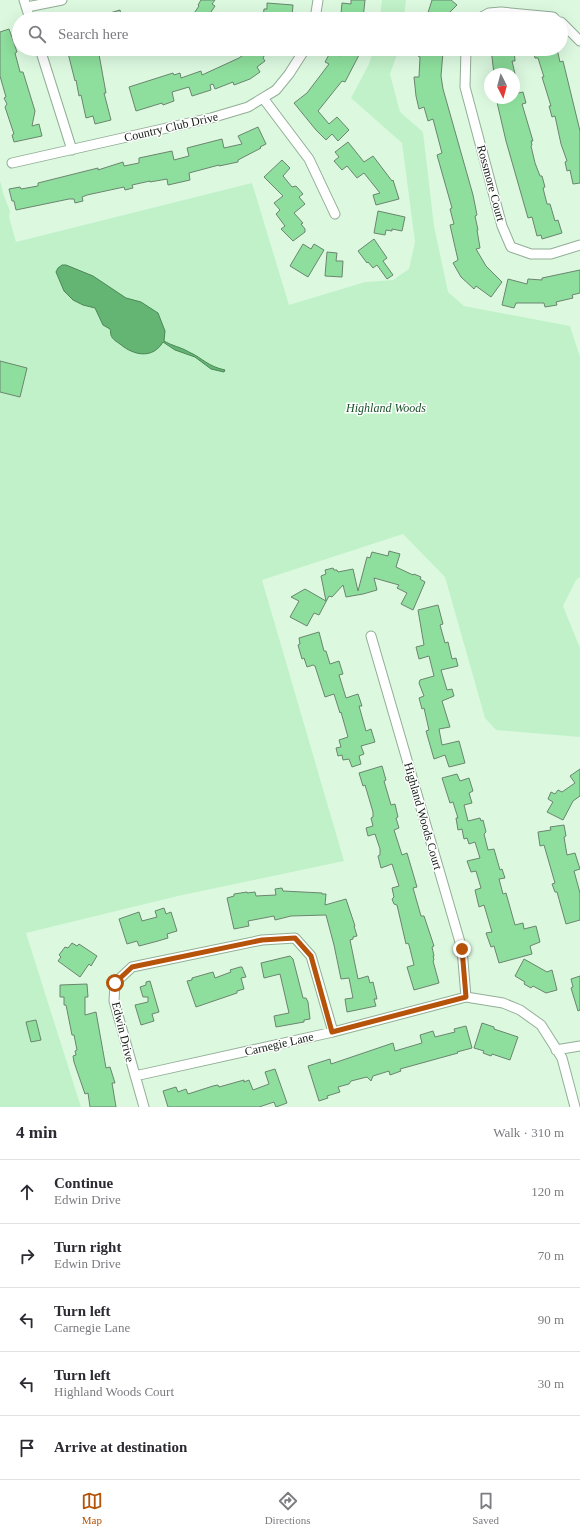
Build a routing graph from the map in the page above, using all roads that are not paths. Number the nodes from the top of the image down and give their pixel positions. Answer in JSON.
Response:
{"nodes":[{"id":1,"x":62,"y":0,"type":"edge"},
{"id":2,"x":318,"y":0,"type":"edge"},
{"id":3,"x":26,"y":4,"type":"edge"},
{"id":4,"x":316,"y":12,"type":"edge"},
{"id":5,"x":568,"y":29,"type":"edge"},
{"id":6,"x":580,"y":41,"type":"edge"},
{"id":7,"x":42,"y":56,"type":"edge"},
{"id":8,"x":301,"y":56,"type":"edge"},
{"id":9,"x":466,"y":56,"type":"edge"},
{"id":10,"x":263,"y":98,"type":"junction"},
{"id":11,"x":72,"y":150,"type":"junction"},
{"id":12,"x":12,"y":163,"type":"dead end"},
{"id":13,"x":336,"y":214,"type":"dead end"},
{"id":14,"x":580,"y":245,"type":"edge"},
{"id":15,"x":371,"y":636,"type":"dead end"},
{"id":16,"x":466,"y":997,"type":"junction"},
{"id":17,"x":332,"y":1032,"type":"junction"},
{"id":18,"x":580,"y":1046,"type":"edge"},
{"id":19,"x":556,"y":1050,"type":"junction"},
{"id":20,"x":135,"y":1076,"type":"junction"},
{"id":21,"x":144,"y":1107,"type":"edge"},
{"id":22,"x":575,"y":1107,"type":"edge"}],
"edges":[{"from":1,"to":3,"type":"street"},
{"from":2,"to":4,"type":"street"},
{"from":5,"to":6,"type":"street"},
{"from":7,"to":11,"type":"street"},
{"from":8,"to":10,"type":"street","name":"Country Club Drive"},
{"from":9,"to":14,"type":"street","name":"Rossmore Court"},
{"from":10,"to":11,"type":"street","name":"Country Club Drive"},
{"from":10,"to":13,"type":"street"},
{"from":11,"to":12,"type":"street","name":"Country Club Drive"},
{"from":15,"to":16,"type":"street","name":"Highland Woods Court"},
{"from":16,"to":17,"type":"street","name":"Carnegie Lane"},
{"from":16,"to":19,"type":"street","name":"Carnegie Lane"},
{"from":17,"to":20,"type":"street","name":"Carnegie Lane"},
{"from":17,"to":20,"type":"street","name":"Edwin Drive"},
{"from":18,"to":19,"type":"street"},
{"from":19,"to":22,"type":"street","name":"Carnegie Lane"},
{"from":20,"to":21,"type":"street","name":"Edwin Drive"}]}
